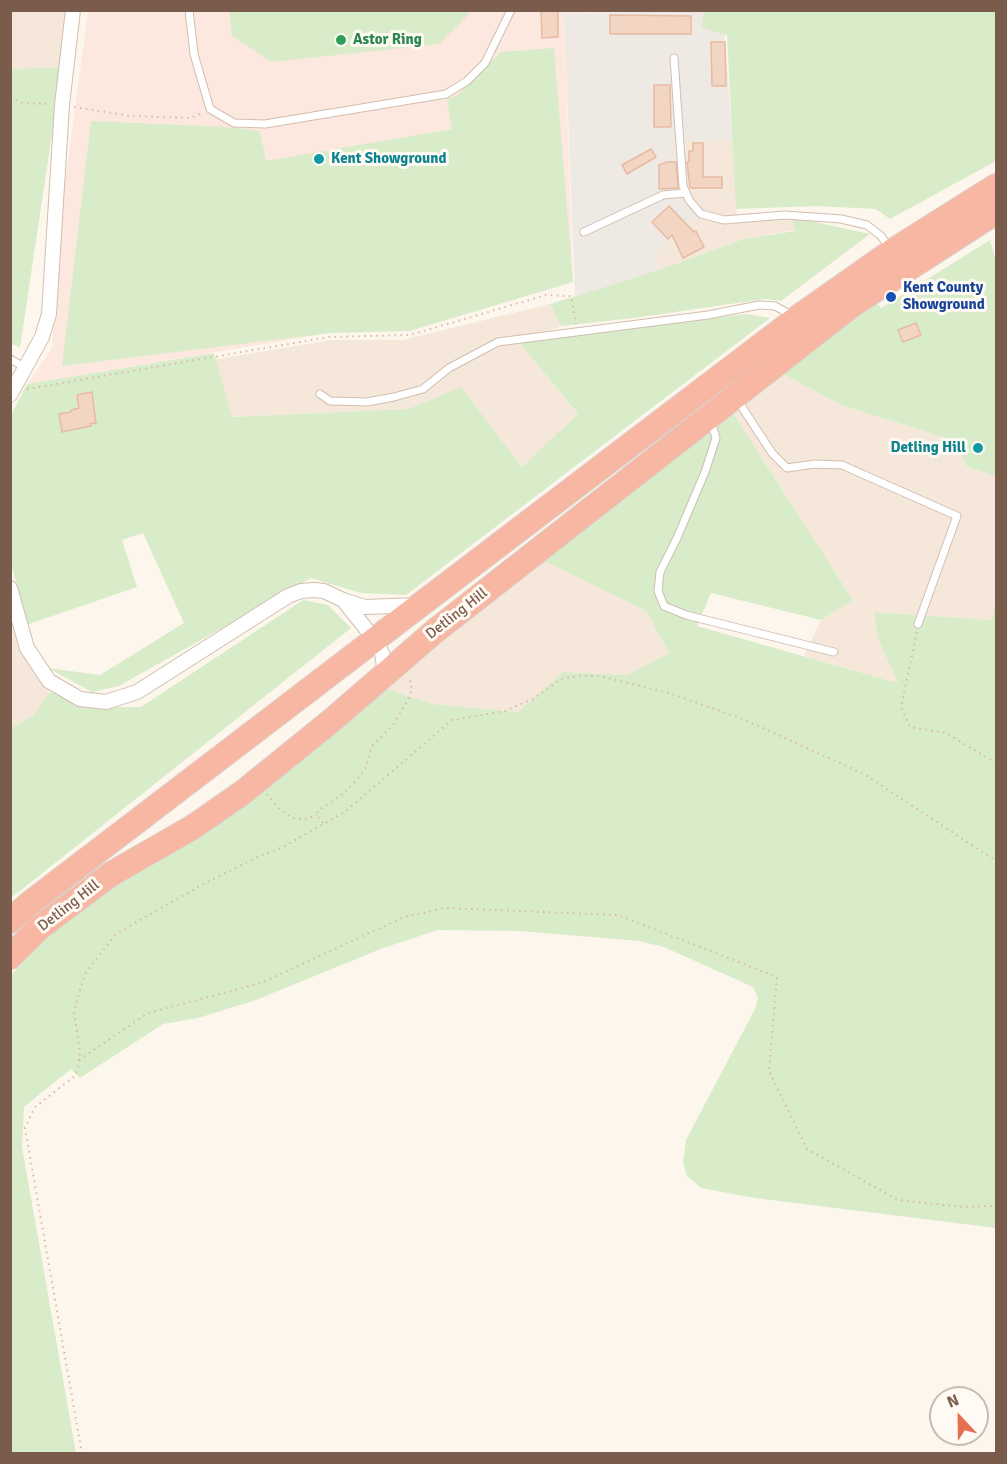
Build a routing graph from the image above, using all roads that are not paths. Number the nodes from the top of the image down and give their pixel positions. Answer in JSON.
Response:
{"nodes":[{"id":1,"x":73,"y":10,"type":"edge"},
{"id":2,"x":189,"y":10,"type":"edge"},
{"id":3,"x":511,"y":10,"type":"edge"},
{"id":4,"x":674,"y":58,"type":"dead end"},
{"id":5,"x":996,"y":186,"type":"edge"},
{"id":6,"x":686,"y":193,"type":"junction"},
{"id":7,"x":996,"y":212,"type":"edge"},
{"id":8,"x":584,"y":232,"type":"dead end"},
{"id":9,"x":898,"y":261,"type":"junction"},
{"id":10,"x":797,"y":318,"type":"junction"},
{"id":11,"x":10,"y":359,"type":"edge"},
{"id":12,"x":26,"y":368,"type":"junction"},
{"id":13,"x":12,"y":393,"type":"edge"},
{"id":14,"x":320,"y":394,"type":"dead end"},
{"id":15,"x":735,"y":396,"type":"junction"},
{"id":16,"x":710,"y":416,"type":"junction"},
{"id":17,"x":10,"y":588,"type":"edge"},
{"id":18,"x":343,"y":600,"type":"junction"},
{"id":19,"x":420,"y":605,"type":"junction"},
{"id":20,"x":386,"y":607,"type":"junction"},
{"id":21,"x":918,"y":624,"type":"road end"},
{"id":22,"x":381,"y":652,"type":"junction"},
{"id":23,"x":834,"y":652,"type":"dead end"},
{"id":24,"x":10,"y":921,"type":"edge"},
{"id":25,"x":10,"y":957,"type":"edge"}],
"edges":[{"from":1,"to":12,"type":"street"},
{"from":2,"to":3,"type":"lane"},
{"from":4,"to":6,"type":"lane"},
{"from":5,"to":9,"type":"highway"},
{"from":6,"to":8,"type":"lane"},
{"from":6,"to":9,"type":"lane"},
{"from":7,"to":9,"type":"highway"},
{"from":9,"to":10,"type":"highway","name":"Detling Hill"},
{"from":9,"to":15,"type":"highway","name":"Detling Hill"},
{"from":10,"to":14,"type":"lane"},
{"from":10,"to":19,"type":"highway","name":"Detling Hill"},
{"from":11,"to":12,"type":"lane"},
{"from":12,"to":13,"type":"street"},
{"from":15,"to":16,"type":"highway","name":"Detling Hill"},
{"from":15,"to":21,"type":"lane"},
{"from":16,"to":22,"type":"highway","name":"Detling Hill"},
{"from":16,"to":23,"type":"lane"},
{"from":17,"to":18,"type":"street"},
{"from":18,"to":20,"type":"street"},
{"from":18,"to":22,"type":"street"},
{"from":19,"to":20,"type":"street"},
{"from":19,"to":22,"type":"highway","name":"Detling Hill"},
{"from":20,"to":22,"type":"street"},
{"from":22,"to":24,"type":"highway","name":"Detling Hill"},
{"from":22,"to":25,"type":"highway","name":"Detling Hill"}]}
